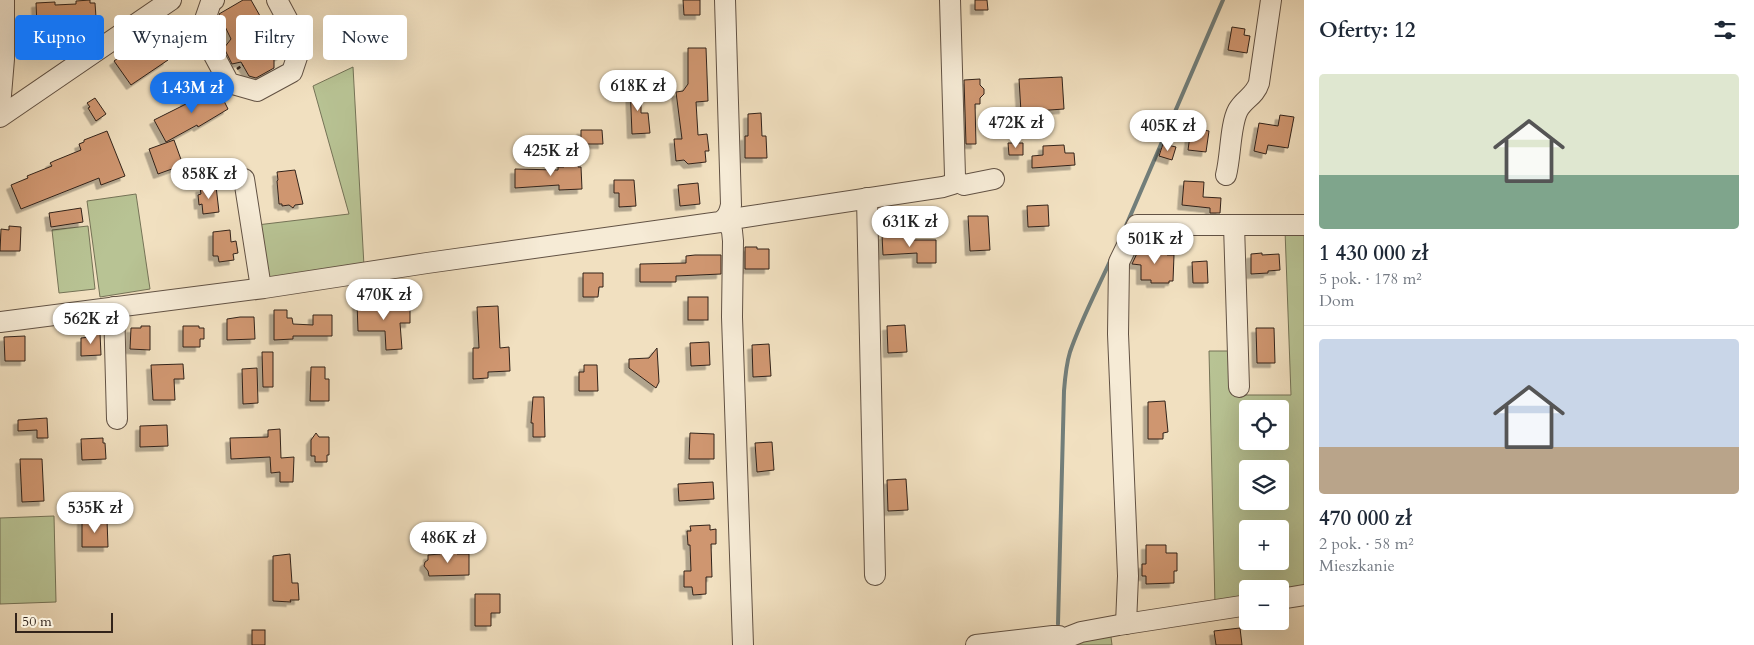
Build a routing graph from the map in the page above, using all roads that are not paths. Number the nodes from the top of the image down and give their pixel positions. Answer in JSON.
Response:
{"nodes":[{"id":1,"x":4,"y":0,"type":"edge"},
{"id":2,"x":171,"y":0,"type":"edge"},
{"id":3,"x":214,"y":0,"type":"edge"},
{"id":4,"x":277,"y":0,"type":"edge"},
{"id":5,"x":725,"y":0,"type":"edge"},
{"id":6,"x":950,"y":0,"type":"edge"},
{"id":7,"x":1271,"y":0,"type":"edge"},
{"id":8,"x":0,"y":107,"type":"edge"},
{"id":9,"x":0,"y":116,"type":"edge"},
{"id":10,"x":1226,"y":175,"type":"dead end"},
{"id":11,"x":244,"y":179,"type":"dead end"},
{"id":12,"x":994,"y":179,"type":"dead end"},
{"id":13,"x":956,"y":181,"type":"junction"},
{"id":14,"x":867,"y":198,"type":"junction"},
{"id":15,"x":726,"y":218,"type":"junction"},
{"id":16,"x":1304,"y":224,"type":"edge"},
{"id":17,"x":1234,"y":225,"type":"junction"},
{"id":18,"x":261,"y":288,"type":"junction"},
{"id":19,"x":114,"y":307,"type":"junction"},
{"id":20,"x":0,"y":322,"type":"edge"},
{"id":21,"x":1239,"y":387,"type":"dead end"},
{"id":22,"x":117,"y":420,"type":"dead end"},
{"id":23,"x":875,"y":575,"type":"dead end"},
{"id":24,"x":1304,"y":595,"type":"edge"},
{"id":25,"x":1289,"y":598,"type":"edge"},
{"id":26,"x":1239,"y":606,"type":"edge"},
{"id":27,"x":1126,"y":624,"type":"junction"},
{"id":28,"x":743,"y":645,"type":"edge"},
{"id":29,"x":976,"y":645,"type":"edge"}],
"edges":[{"from":1,"to":8,"type":"street"},
{"from":2,"to":9,"type":"street"},
{"from":3,"to":4,"type":"street"},
{"from":5,"to":15,"type":"street"},
{"from":6,"to":13,"type":"street"},
{"from":7,"to":10,"type":"street"},
{"from":11,"to":18,"type":"street"},
{"from":12,"to":13,"type":"street"},
{"from":13,"to":14,"type":"street"},
{"from":14,"to":15,"type":"street"},
{"from":14,"to":23,"type":"street"},
{"from":15,"to":18,"type":"street"},
{"from":15,"to":28,"type":"street"},
{"from":16,"to":17,"type":"street"},
{"from":17,"to":21,"type":"street"},
{"from":17,"to":27,"type":"street"},
{"from":18,"to":19,"type":"street"},
{"from":19,"to":20,"type":"street"},
{"from":19,"to":22,"type":"street"},
{"from":24,"to":25,"type":"street"},
{"from":26,"to":27,"type":"street"},
{"from":27,"to":29,"type":"street"}]}
